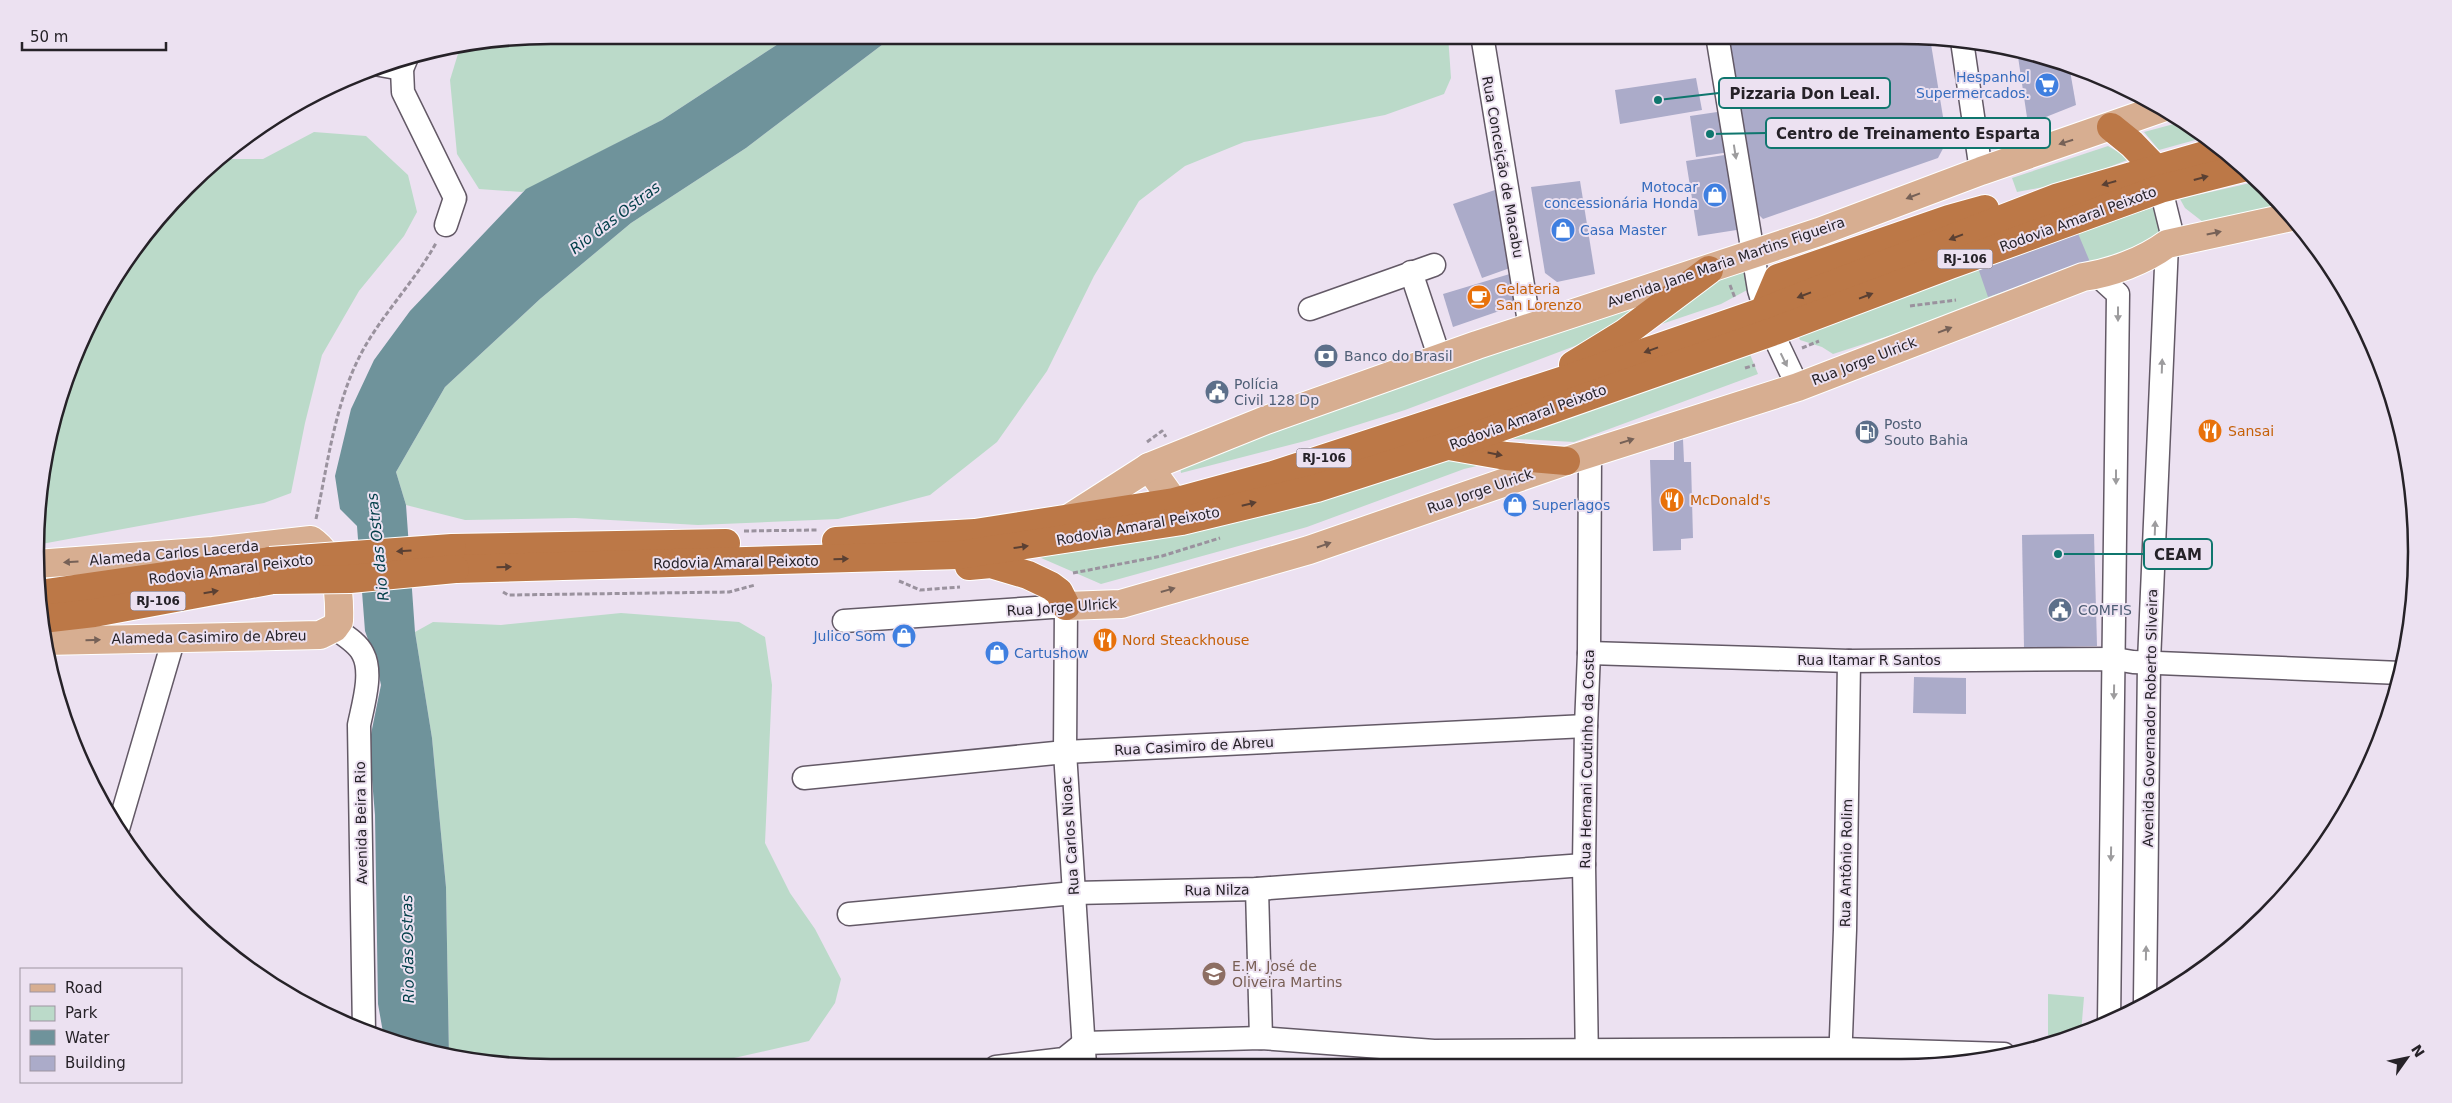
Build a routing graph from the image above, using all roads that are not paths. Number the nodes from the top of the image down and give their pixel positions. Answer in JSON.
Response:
{"nodes":[{"id":1,"x":1483,"y":44,"type":"edge"},
{"id":2,"x":1718,"y":44,"type":"edge"},
{"id":3,"x":1963,"y":48,"type":"edge"},
{"id":4,"x":405,"y":66,"type":"edge"},
{"id":5,"x":2153,"y":111,"type":"edge"},
{"id":6,"x":2111,"y":127,"type":"junction"},
{"id":7,"x":2215,"y":153,"type":"edge"},
{"id":8,"x":2234,"y":169,"type":"edge"},
{"id":9,"x":1982,"y":171,"type":"junction"},
{"id":10,"x":2158,"y":179,"type":"junction"},
{"id":11,"x":2283,"y":219,"type":"edge"},
{"id":12,"x":446,"y":225,"type":"road end"},
{"id":13,"x":2167,"y":244,"type":"junction"},
{"id":14,"x":1752,"y":255,"type":"junction"},
{"id":15,"x":1434,"y":265,"type":"dead end"},
{"id":16,"x":1411,"y":272,"type":"junction"},
{"id":17,"x":1718,"y":274,"type":"junction"},
{"id":18,"x":2097,"y":275,"type":"junction"},
{"id":19,"x":1310,"y":309,"type":"dead end"},
{"id":20,"x":1757,"y":325,"type":"junction"},
{"id":21,"x":1530,"y":328,"type":"junction"},
{"id":22,"x":1440,"y":359,"type":"junction"},
{"id":23,"x":1798,"y":387,"type":"junction"},
{"id":24,"x":1511,"y":398,"type":"junction"},
{"id":25,"x":1447,"y":446,"type":"junction"},
{"id":26,"x":1578,"y":457,"type":"junction"},
{"id":27,"x":1150,"y":467,"type":"junction"},
{"id":28,"x":1174,"y":502,"type":"junction"},
{"id":29,"x":1071,"y":517,"type":"junction"},
{"id":30,"x":454,"y":558,"type":"junction"},
{"id":31,"x":891,"y":558,"type":"junction"},
{"id":32,"x":44,"y":563,"type":"edge"},
{"id":33,"x":272,"y":571,"type":"junction"},
{"id":34,"x":46,"y":593,"type":"edge"},
{"id":35,"x":1066,"y":606,"type":"junction"},
{"id":36,"x":48,"y":617,"type":"edge"},
{"id":37,"x":844,"y":621,"type":"dead end"},
{"id":38,"x":334,"y":628,"type":"junction"},
{"id":39,"x":174,"y":638,"type":"junction"},
{"id":40,"x":52,"y":641,"type":"edge"},
{"id":41,"x":1589,"y":653,"type":"junction"},
{"id":42,"x":2115,"y":659,"type":"junction"},
{"id":43,"x":1849,"y":661,"type":"junction"},
{"id":44,"x":2150,"y":662,"type":"junction"},
{"id":45,"x":2393,"y":673,"type":"edge"},
{"id":46,"x":1586,"y":726,"type":"junction"},
{"id":47,"x":1065,"y":752,"type":"junction"},
{"id":48,"x":804,"y":778,"type":"dead end"},
{"id":49,"x":121,"y":820,"type":"edge"},
{"id":50,"x":1584,"y":865,"type":"junction"},
{"id":51,"x":1257,"y":889,"type":"junction"},
{"id":52,"x":1074,"y":893,"type":"junction"},
{"id":53,"x":849,"y":914,"type":"dead end"},
{"id":54,"x":2145,"y":996,"type":"edge"},
{"id":55,"x":2108,"y":1015,"type":"edge"},
{"id":56,"x":364,"y":1023,"type":"edge"},
{"id":57,"x":1261,"y":1038,"type":"junction"},
{"id":58,"x":1084,"y":1043,"type":"junction"},
{"id":59,"x":1969,"y":1055,"type":"edge"},
{"id":60,"x":1840,"y":1057,"type":"edge"},
{"id":61,"x":1434,"y":1058,"type":"edge"},
{"id":62,"x":1586,"y":1058,"type":"edge"},
{"id":63,"x":1064,"y":1059,"type":"edge"},
{"id":64,"x":1085,"y":1059,"type":"edge"}],
"edges":[{"from":1,"to":21,"type":"street","name":"Rua Conceição de Macabu"},
{"from":2,"to":14,"type":"street","one_way":true},
{"from":3,"to":9,"type":"street"},
{"from":4,"to":12,"type":"street"},
{"from":5,"to":6,"type":"main road","name":"Avenida Jane Maria Martins Figueira"},
{"from":6,"to":9,"type":"main road","name":"Avenida Jane Maria Martins Figueira","one_way":true},
{"from":6,"to":10,"type":"highway"},
{"from":7,"to":10,"type":"highway","name":"Rodovia Amaral Peixoto","number":"RJ-106"},
{"from":10,"to":8,"type":"highway","name":"Rodovia Amaral Peixoto","number":"RJ-106","one_way":true},
{"from":9,"to":14,"type":"main road","name":"Avenida Jane Maria Martins Figueira","one_way":true},
{"from":10,"to":13,"type":"street","name":"Avenida Governador Roberto Silveira"},
{"from":20,"to":10,"type":"highway","name":"Rodovia Amaral Peixoto","number":"RJ-106","one_way":true},
{"from":10,"to":20,"type":"highway","name":"Rodovia Amaral Peixoto","number":"RJ-106","one_way":true},
{"from":13,"to":11,"type":"main road","name":"Rua Jorge Ulrick","one_way":true},
{"from":13,"to":18,"type":"main road","name":"Rua Jorge Ulrick"},
{"from":44,"to":13,"type":"street","name":"Avenida Governador Roberto Silveira","one_way":true},
{"from":14,"to":17,"type":"main road","name":"Avenida Jane Maria Martins Figueira"},
{"from":14,"to":20,"type":"street"},
{"from":15,"to":16,"type":"street"},
{"from":16,"to":19,"type":"street"},
{"from":16,"to":22,"type":"street"},
{"from":17,"to":21,"type":"main road","name":"Avenida Jane Maria Martins Figueira"},
{"from":17,"to":24,"type":"highway"},
{"from":23,"to":18,"type":"main road","name":"Rua Jorge Ulrick","one_way":true},
{"from":18,"to":42,"type":"street","one_way":true},
{"from":20,"to":23,"type":"street","one_way":true},
{"from":20,"to":24,"type":"highway","name":"Rodovia Amaral Peixoto","number":"RJ-106","one_way":true},
{"from":20,"to":25,"type":"highway","name":"Rodovia Amaral Peixoto","number":"RJ-106"},
{"from":21,"to":22,"type":"main road","name":"Avenida Jane Maria Martins Figueira"},
{"from":22,"to":27,"type":"main road","name":"Avenida Jane Maria Martins Figueira"},
{"from":26,"to":23,"type":"main road","name":"Rua Jorge Ulrick","one_way":true},
{"from":24,"to":28,"type":"highway","name":"Rodovia Amaral Peixoto","number":"RJ-106"},
{"from":25,"to":26,"type":"highway","one_way":true},
{"from":31,"to":25,"type":"highway","name":"Rodovia Amaral Peixoto","number":"RJ-106","one_way":true},
{"from":35,"to":26,"type":"main road","name":"Rua Jorge Ulrick","one_way":true},
{"from":26,"to":41,"type":"street","name":"Rua Hernani Coutinho da Costa"},
{"from":27,"to":28,"type":"main road"},
{"from":27,"to":29,"type":"main road","name":"Avenida Jane Maria Martins Figueira"},
{"from":28,"to":29,"type":"highway","name":"Rodovia Amaral Peixoto","number":"RJ-106"},
{"from":29,"to":30,"type":"highway","name":"Rodovia Amaral Peixoto","number":"RJ-106"},
{"from":30,"to":31,"type":"highway","name":"Rodovia Amaral Peixoto","number":"RJ-106","one_way":true},
{"from":30,"to":33,"type":"highway","name":"Rodovia Amaral Peixoto","number":"RJ-106","bridge":true},
{"from":31,"to":35,"type":"highway"},
{"from":38,"to":32,"type":"main road","name":"Alameda Carlos Lacerda","one_way":true},
{"from":33,"to":34,"type":"highway","name":"Rodovia Amaral Peixoto","number":"RJ-106"},
{"from":36,"to":33,"type":"highway","name":"Rodovia Amaral Peixoto","number":"RJ-106","one_way":true},
{"from":35,"to":37,"type":"street","name":"Rua Jorge Ulrick"},
{"from":35,"to":47,"type":"street","name":"Rua Carlos Nioac"},
{"from":38,"to":39,"type":"main road","name":"Alameda Casimiro de Abreu"},
{"from":38,"to":56,"type":"street","name":"Avenida Beira Rio"},
{"from":40,"to":39,"type":"main road","name":"Alameda Casimiro de Abreu","one_way":true},
{"from":39,"to":49,"type":"street"},
{"from":41,"to":43,"type":"street","name":"Rua Itamar R Santos"},
{"from":41,"to":46,"type":"street","name":"Rua Hernani Coutinho da Costa"},
{"from":42,"to":43,"type":"street","name":"Rua Itamar R Santos"},
{"from":42,"to":44,"type":"street","name":"Rua Itamar R Santos"},
{"from":42,"to":55,"type":"street","one_way":true},
{"from":43,"to":60,"type":"street","name":"Rua Antônio Rolim"},
{"from":44,"to":45,"type":"street","name":"Rua Itamar R Santos"},
{"from":54,"to":44,"type":"street","name":"Avenida Governador Roberto Silveira","one_way":true},
{"from":46,"to":47,"type":"street","name":"Rua Casimiro de Abreu"},
{"from":46,"to":50,"type":"street","name":"Rua Hernani Coutinho da Costa"},
{"from":47,"to":48,"type":"street","name":"Rua Casimiro de Abreu"},
{"from":47,"to":52,"type":"street","name":"Rua Carlos Nioac"},
{"from":50,"to":51,"type":"street","name":"Rua Nilza"},
{"from":50,"to":62,"type":"street","name":"Rua Hernani Coutinho da Costa"},
{"from":51,"to":52,"type":"street","name":"Rua Nilza"},
{"from":51,"to":57,"type":"street"},
{"from":52,"to":53,"type":"street","name":"Rua Nilza"},
{"from":52,"to":58,"type":"street","name":"Rua Carlos Nioac"},
{"from":57,"to":58,"type":"street"},
{"from":57,"to":61,"type":"street"},
{"from":58,"to":63,"type":"street"},
{"from":58,"to":64,"type":"street","name":"Rua Carlos Nioac"},
{"from":59,"to":60,"type":"street"},
{"from":60,"to":62,"type":"street"},
{"from":61,"to":62,"type":"street"}]}
